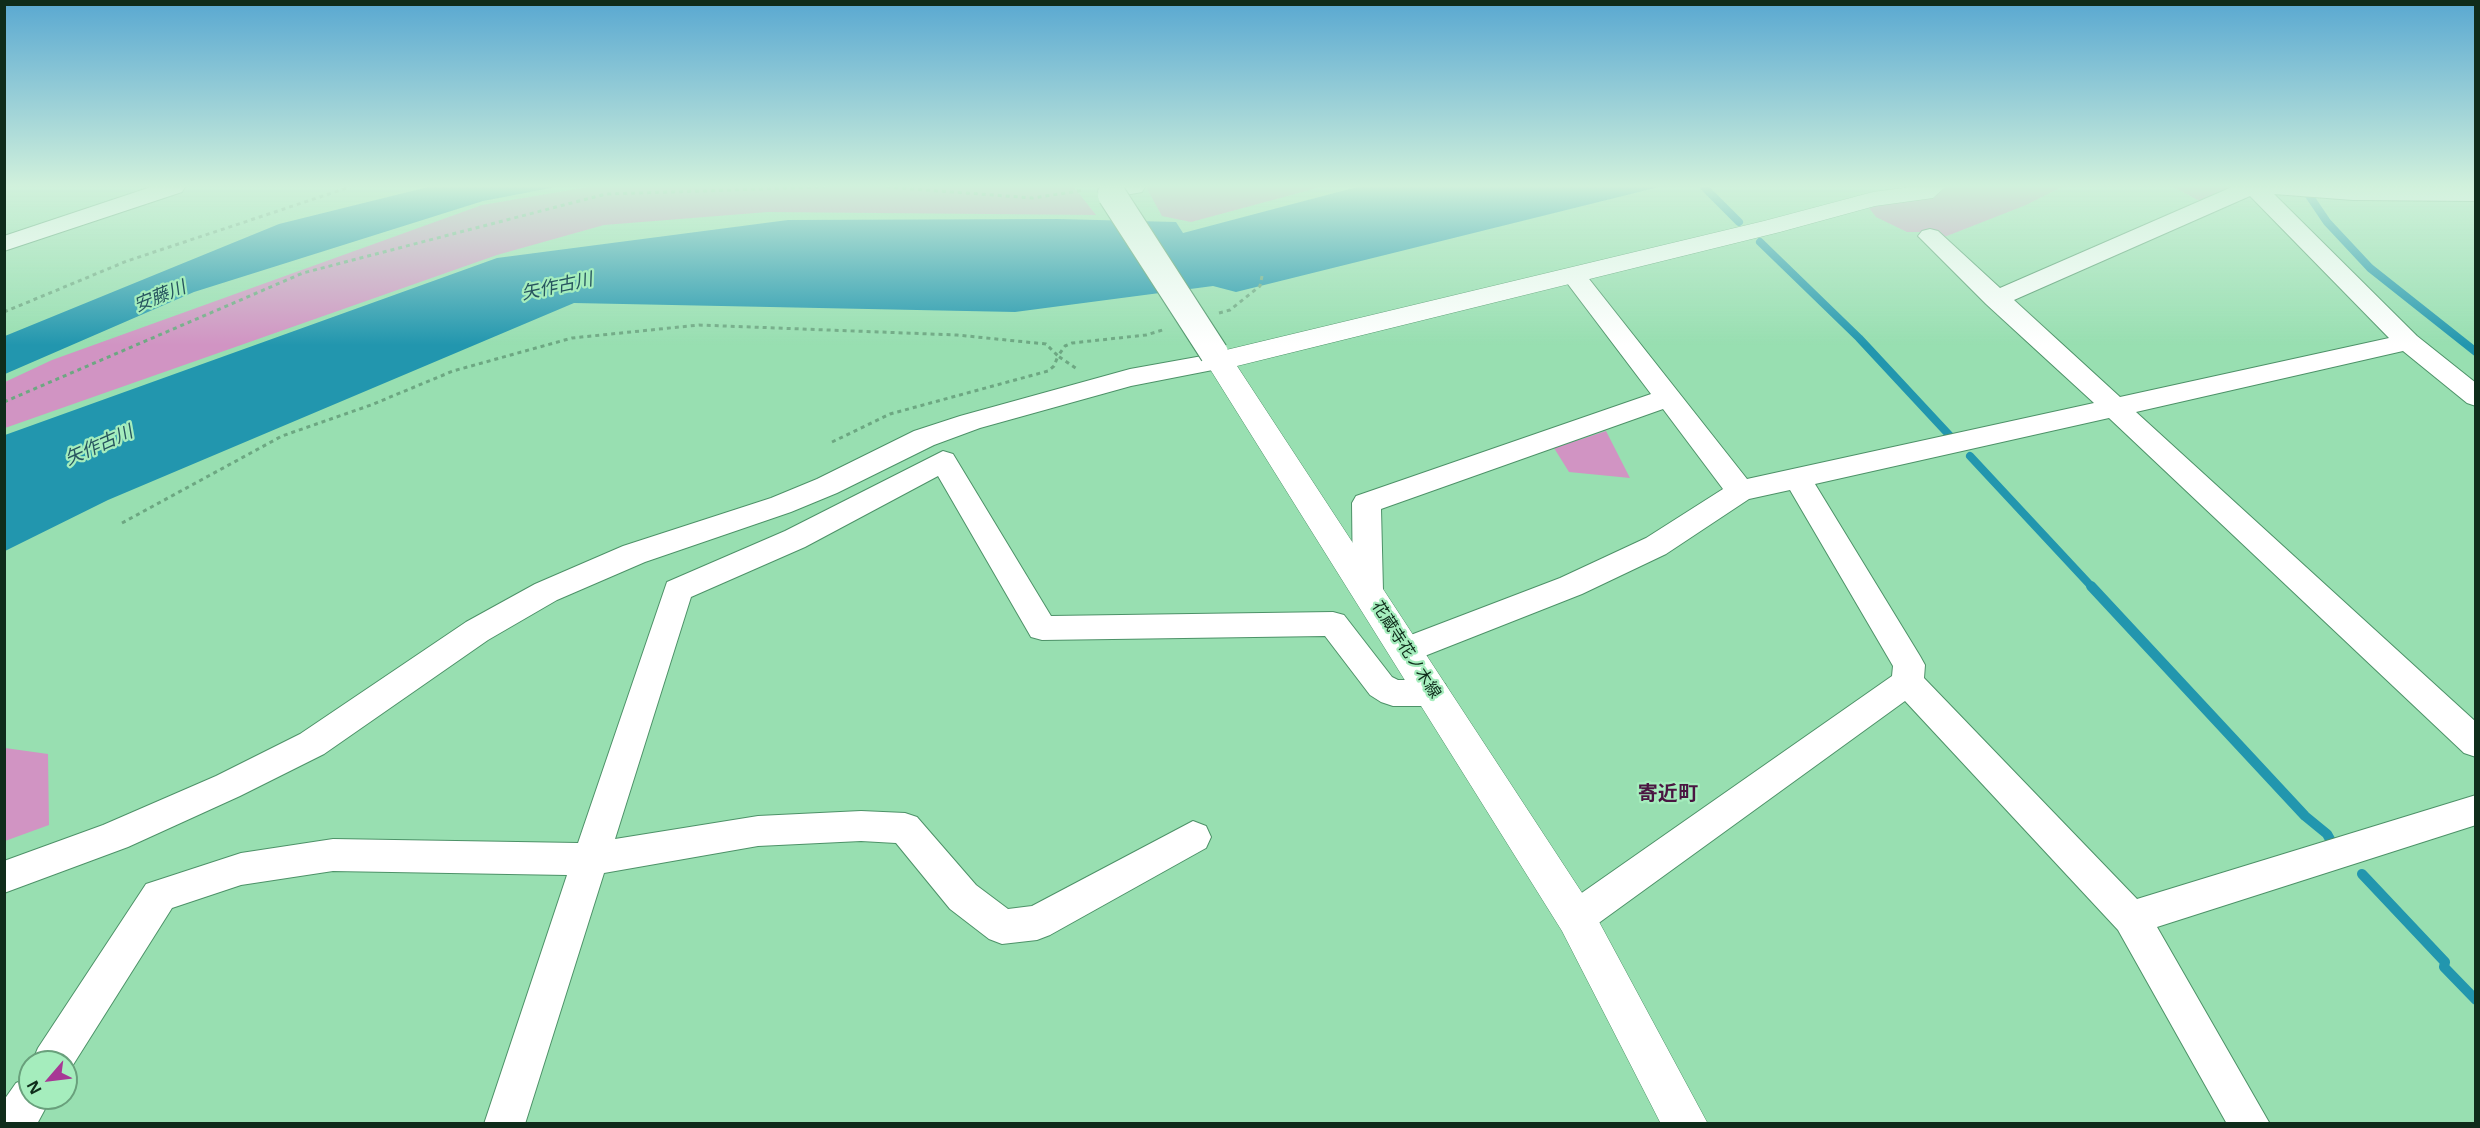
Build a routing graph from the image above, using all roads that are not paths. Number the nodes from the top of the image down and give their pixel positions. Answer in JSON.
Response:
{"nodes":[{"id":1,"x":1142,"y":240,"type":"edge"},
{"id":2,"x":1709,"y":240,"type":"edge"},
{"id":3,"x":1934,"y":240,"type":"edge"},
{"id":4,"x":2132,"y":240,"type":"edge"},
{"id":5,"x":2306,"y":240,"type":"edge"},
{"id":6,"x":1573,"y":275,"type":"junction"},
{"id":7,"x":1995,"y":299,"type":"junction"},
{"id":8,"x":2408,"y":342,"type":"junction"},
{"id":9,"x":1216,"y":357,"type":"junction"},
{"id":10,"x":2475,"y":396,"type":"edge"},
{"id":11,"x":1668,"y":398,"type":"junction"},
{"id":12,"x":2116,"y":407,"type":"junction"},
{"id":13,"x":1798,"y":479,"type":"junction"},
{"id":14,"x":1740,"y":491,"type":"junction"},
{"id":15,"x":1368,"y":591,"type":"junction"},
{"id":16,"x":1406,"y":650,"type":"junction"},
{"id":17,"x":1907,"y":682,"type":"junction"},
{"id":18,"x":1433,"y":693,"type":"junction"},
{"id":19,"x":2475,"y":743,"type":"edge"},
{"id":20,"x":2475,"y":810,"type":"edge"},
{"id":21,"x":1193,"y":837,"type":"dead end"},
{"id":22,"x":591,"y":859,"type":"junction"},
{"id":23,"x":4,"y":877,"type":"edge"},
{"id":24,"x":1576,"y":918,"type":"junction"},
{"id":25,"x":2131,"y":918,"type":"junction"},
{"id":26,"x":60,"y":1050,"type":"edge"},
{"id":27,"x":22,"y":1110,"type":"edge"},
{"id":28,"x":13,"y":1124,"type":"edge"},
{"id":29,"x":504,"y":1124,"type":"edge"},
{"id":30,"x":1686,"y":1124,"type":"edge"},
{"id":31,"x":2250,"y":1124,"type":"edge"}],
"edges":[{"from":1,"to":9,"type":"main road","name":"花蔵寺花ノ木線","bridge":true},
{"from":2,"to":6,"type":"main road"},
{"from":3,"to":7,"type":"street"},
{"from":4,"to":7,"type":"street"},
{"from":5,"to":8,"type":"street"},
{"from":6,"to":9,"type":"main road"},
{"from":6,"to":11,"type":"street"},
{"from":7,"to":12,"type":"street"},
{"from":8,"to":10,"type":"street"},
{"from":8,"to":12,"type":"street"},
{"from":9,"to":15,"type":"main road","name":"花蔵寺花ノ木線"},
{"from":9,"to":23,"type":"street"},
{"from":11,"to":14,"type":"street"},
{"from":11,"to":15,"type":"street"},
{"from":12,"to":13,"type":"street"},
{"from":12,"to":19,"type":"street"},
{"from":13,"to":14,"type":"street"},
{"from":13,"to":17,"type":"street"},
{"from":14,"to":16,"type":"street"},
{"from":15,"to":16,"type":"main road","name":"花蔵寺花ノ木線"},
{"from":16,"to":18,"type":"main road","name":"花蔵寺花ノ木線"},
{"from":17,"to":24,"type":"street"},
{"from":17,"to":25,"type":"street"},
{"from":18,"to":22,"type":"street"},
{"from":18,"to":24,"type":"main road","name":"花蔵寺花ノ木線"},
{"from":20,"to":25,"type":"street"},
{"from":21,"to":22,"type":"street"},
{"from":22,"to":26,"type":"street"},
{"from":22,"to":29,"type":"street"},
{"from":24,"to":30,"type":"main road","name":"花蔵寺花ノ木線"},
{"from":25,"to":31,"type":"street"},
{"from":27,"to":28,"type":"street"}]}
